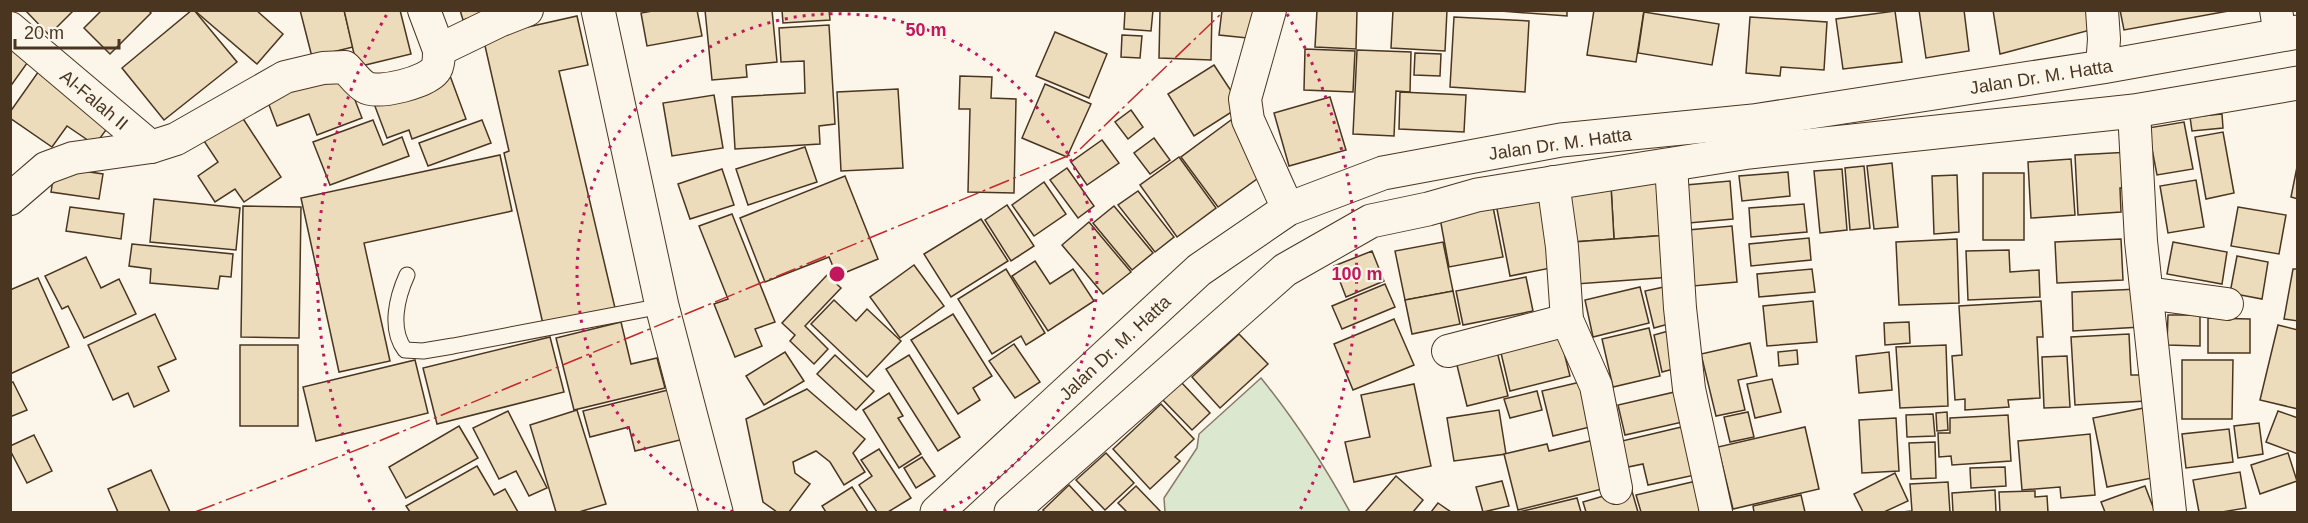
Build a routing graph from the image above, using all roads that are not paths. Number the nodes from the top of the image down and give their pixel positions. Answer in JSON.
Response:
{"nodes":[{"id":1,"x":424,"y":10,"type":"edge"},
{"id":2,"x":527,"y":10,"type":"edge"},
{"id":3,"x":598,"y":10,"type":"edge"},
{"id":4,"x":1270,"y":10,"type":"edge"},
{"id":5,"x":2102,"y":10,"type":"edge"},
{"id":6,"x":2285,"y":26,"type":"edge"},
{"id":7,"x":10,"y":28,"type":"edge"},
{"id":8,"x":440,"y":50,"type":"junction"},
{"id":9,"x":2102,"y":68,"type":"junction"},
{"id":10,"x":2298,"y":83,"type":"edge"},
{"id":11,"x":2134,"y":111,"type":"junction"},
{"id":12,"x":151,"y":147,"type":"junction"},
{"id":13,"x":1671,"y":165,"type":"junction"},
{"id":14,"x":1552,"y":182,"type":"junction"},
{"id":15,"x":10,"y":198,"type":"edge"},
{"id":16,"x":1288,"y":210,"type":"junction"},
{"id":17,"x":407,"y":275,"type":"dead end"},
{"id":18,"x":2147,"y":293,"type":"junction"},
{"id":19,"x":2227,"y":304,"type":"dead end"},
{"id":20,"x":662,"y":306,"type":"junction"},
{"id":21,"x":1567,"y":320,"type":"junction"},
{"id":22,"x":1448,"y":351,"type":"dead end"},
{"id":23,"x":1616,"y":488,"type":"dead end"},
{"id":24,"x":716,"y":513,"type":"edge"},
{"id":25,"x":937,"y":513,"type":"edge"},
{"id":26,"x":1011,"y":513,"type":"edge"},
{"id":27,"x":1716,"y":513,"type":"edge"},
{"id":28,"x":2170,"y":513,"type":"edge"}],
"edges":[{"from":1,"to":8,"type":"street"},
{"from":2,"to":8,"type":"street"},
{"from":3,"to":20,"type":"main road"},
{"from":4,"to":16,"type":"street"},
{"from":5,"to":9,"type":"street"},
{"from":6,"to":9,"type":"main road","name":"Jalan Dr. M. Hatta"},
{"from":7,"to":12,"type":"street","name":"Al-Falah II"},
{"from":8,"to":12,"type":"street"},
{"from":9,"to":16,"type":"main road","name":"Jalan Dr. M. Hatta"},
{"from":10,"to":11,"type":"main road","name":"Jalan Dr. M. Hatta"},
{"from":11,"to":13,"type":"main road","name":"Jalan Dr. M. Hatta"},
{"from":11,"to":18,"type":"street"},
{"from":12,"to":15,"type":"street"},
{"from":13,"to":14,"type":"main road","name":"Jalan Dr. M. Hatta"},
{"from":13,"to":27,"type":"street"},
{"from":14,"to":21,"type":"street"},
{"from":14,"to":26,"type":"main road","name":"Jalan Dr. M. Hatta"},
{"from":16,"to":25,"type":"main road","name":"Jalan Dr. M. Hatta"},
{"from":17,"to":20,"type":"lane"},
{"from":18,"to":19,"type":"street"},
{"from":18,"to":28,"type":"street"},
{"from":20,"to":24,"type":"main road"},
{"from":21,"to":22,"type":"street"},
{"from":21,"to":23,"type":"street"}]}
